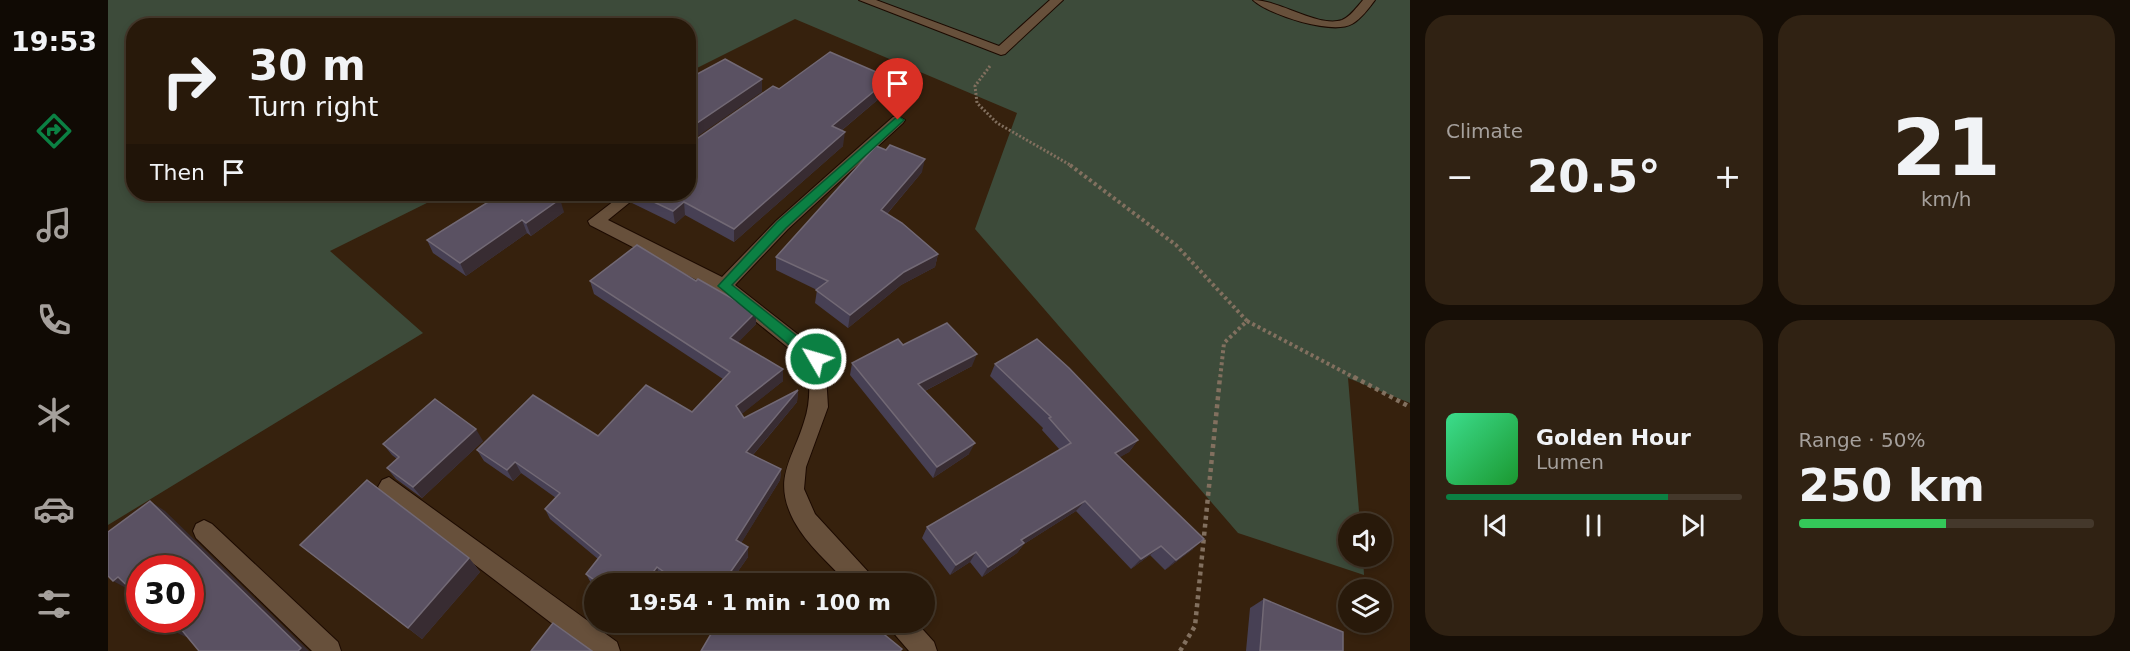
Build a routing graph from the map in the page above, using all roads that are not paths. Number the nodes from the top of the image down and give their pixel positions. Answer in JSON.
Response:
{"nodes":[{"id":1,"x":866,"y":0,"type":"edge"},
{"id":2,"x":1057,"y":0,"type":"edge"},
{"id":3,"x":1259,"y":0,"type":"edge"},
{"id":4,"x":1369,"y":0,"type":"edge"},
{"id":5,"x":898,"y":120,"type":"dead end"},
{"id":6,"x":623,"y":201,"type":"edge"},
{"id":7,"x":724,"y":286,"type":"junction"},
{"id":8,"x":389,"y":487,"type":"edge"},
{"id":9,"x":204,"y":531,"type":"dead end"},
{"id":10,"x":854,"y":573,"type":"edge"},
{"id":11,"x":909,"y":633,"type":"edge"},
{"id":12,"x":328,"y":651,"type":"edge"},
{"id":13,"x":608,"y":651,"type":"edge"},
{"id":14,"x":925,"y":651,"type":"edge"}],
"edges":[{"from":1,"to":2,"type":"street"},
{"from":3,"to":4,"type":"street"},
{"from":5,"to":7,"type":"street"},
{"from":6,"to":7,"type":"street"},
{"from":7,"to":10,"type":"street"},
{"from":8,"to":13,"type":"street"},
{"from":9,"to":12,"type":"street"},
{"from":11,"to":14,"type":"street"}]}
